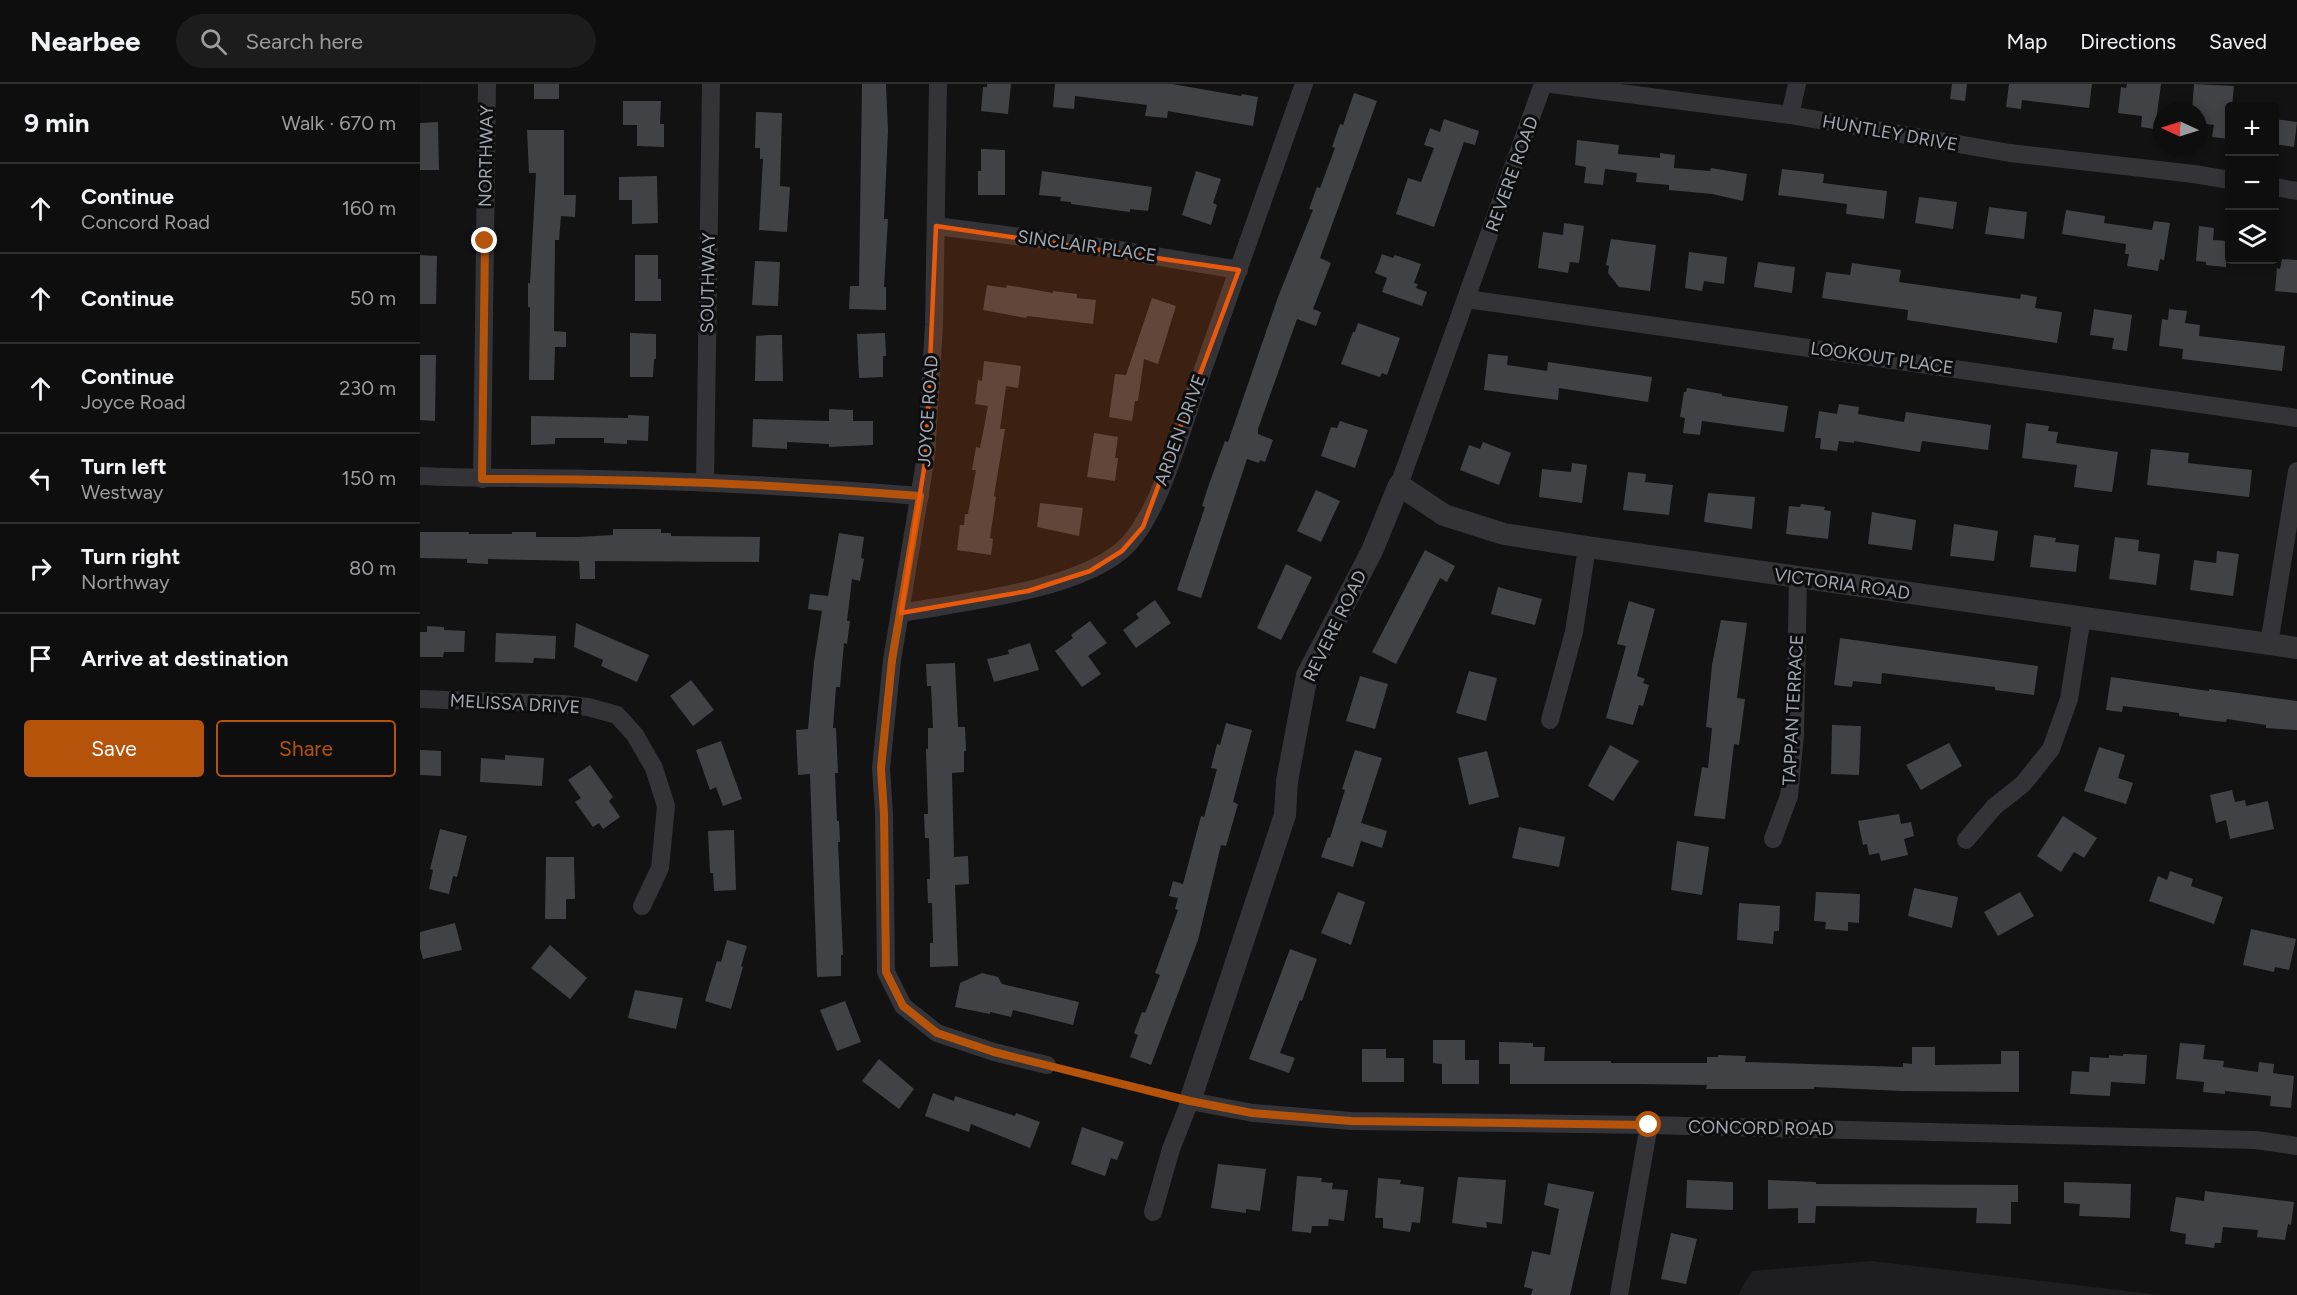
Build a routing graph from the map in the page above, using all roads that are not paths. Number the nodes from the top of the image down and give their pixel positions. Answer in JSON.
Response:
{"nodes":[{"id":1,"x":487,"y":84,"type":"edge"},
{"id":2,"x":711,"y":84,"type":"edge"},
{"id":3,"x":938,"y":84,"type":"edge"},
{"id":4,"x":1304,"y":84,"type":"edge"},
{"id":5,"x":1544,"y":84,"type":"edge"},
{"id":6,"x":1551,"y":84,"type":"edge"},
{"id":7,"x":1797,"y":84,"type":"edge"},
{"id":8,"x":1790,"y":115,"type":"junction"},
{"id":9,"x":2225,"y":179,"type":"edge"},
{"id":10,"x":2279,"y":188,"type":"edge"},
{"id":11,"x":2297,"y":191,"type":"edge"},
{"id":12,"x":936,"y":226,"type":"junction"},
{"id":13,"x":1239,"y":270,"type":"junction"},
{"id":14,"x":1467,"y":299,"type":"junction"},
{"id":15,"x":2297,"y":418,"type":"edge"},
{"id":16,"x":2297,"y":471,"type":"edge"},
{"id":17,"x":420,"y":476,"type":"edge"},
{"id":18,"x":482,"y":479,"type":"junction"},
{"id":19,"x":705,"y":482,"type":"junction"},
{"id":20,"x":1399,"y":485,"type":"junction"},
{"id":21,"x":920,"y":496,"type":"junction"},
{"id":22,"x":1587,"y":547,"type":"junction"},
{"id":23,"x":1798,"y":577,"type":"junction"},
{"id":24,"x":901,"y":613,"type":"junction"},
{"id":25,"x":2082,"y":617,"type":"junction"},
{"id":26,"x":2269,"y":644,"type":"junction"},
{"id":27,"x":2297,"y":648,"type":"edge"},
{"id":28,"x":420,"y":699,"type":"edge"},
{"id":29,"x":1550,"y":720,"type":"dead end"},
{"id":30,"x":1773,"y":839,"type":"dead end"},
{"id":31,"x":1966,"y":840,"type":"dead end"},
{"id":32,"x":642,"y":906,"type":"dead end"},
{"id":33,"x":1047,"y":1065,"type":"road end"},
{"id":34,"x":1190,"y":1101,"type":"junction"},
{"id":35,"x":1649,"y":1125,"type":"junction"},
{"id":36,"x":2297,"y":1146,"type":"edge"},
{"id":37,"x":1153,"y":1212,"type":"dead end"},
{"id":38,"x":1619,"y":1295,"type":"edge"}],
"edges":[{"from":1,"to":18,"type":"street","name":"NORTHWAY"},
{"from":2,"to":19,"type":"street","name":"SOUTHWAY"},
{"from":3,"to":12,"type":"street","name":"JOYCE ROAD"},
{"from":4,"to":13,"type":"street","name":"ARDEN DRIVE"},
{"from":5,"to":14,"type":"street","name":"REVERE ROAD"},
{"from":6,"to":8,"type":"street","name":"HUNTLEY DRIVE"},
{"from":7,"to":8,"type":"street"},
{"from":8,"to":9,"type":"street","name":"HUNTLEY DRIVE"},
{"from":10,"to":11,"type":"street"},
{"from":12,"to":13,"type":"street","name":"SINCLAIR PLACE"},
{"from":12,"to":21,"type":"street","name":"JOYCE ROAD"},
{"from":13,"to":24,"type":"street","name":"ARDEN DRIVE"},
{"from":14,"to":15,"type":"street","name":"LOOKOUT PLACE"},
{"from":14,"to":20,"type":"street","name":"REVERE ROAD"},
{"from":16,"to":26,"type":"street"},
{"from":17,"to":18,"type":"street"},
{"from":18,"to":19,"type":"street"},
{"from":19,"to":21,"type":"street"},
{"from":20,"to":22,"type":"street","name":"VICTORIA ROAD"},
{"from":20,"to":34,"type":"street","name":"REVERE ROAD"},
{"from":21,"to":24,"type":"street","name":"JOYCE ROAD"},
{"from":22,"to":23,"type":"street","name":"VICTORIA ROAD"},
{"from":22,"to":29,"type":"street"},
{"from":23,"to":25,"type":"street","name":"VICTORIA ROAD"},
{"from":23,"to":30,"type":"street","name":"TAPPAN TERRACE"},
{"from":24,"to":33,"type":"street","name":"JOYCE ROAD"},
{"from":25,"to":26,"type":"street","name":"VICTORIA ROAD"},
{"from":25,"to":31,"type":"street"},
{"from":26,"to":27,"type":"street","name":"VICTORIA ROAD"},
{"from":28,"to":32,"type":"street","name":"MELISSA DRIVE"},
{"from":34,"to":35,"type":"street","name":"CONCORD ROAD"},
{"from":34,"to":37,"type":"street","name":"REVERE ROAD"},
{"from":35,"to":36,"type":"street","name":"CONCORD ROAD"},
{"from":35,"to":38,"type":"street"}]}
